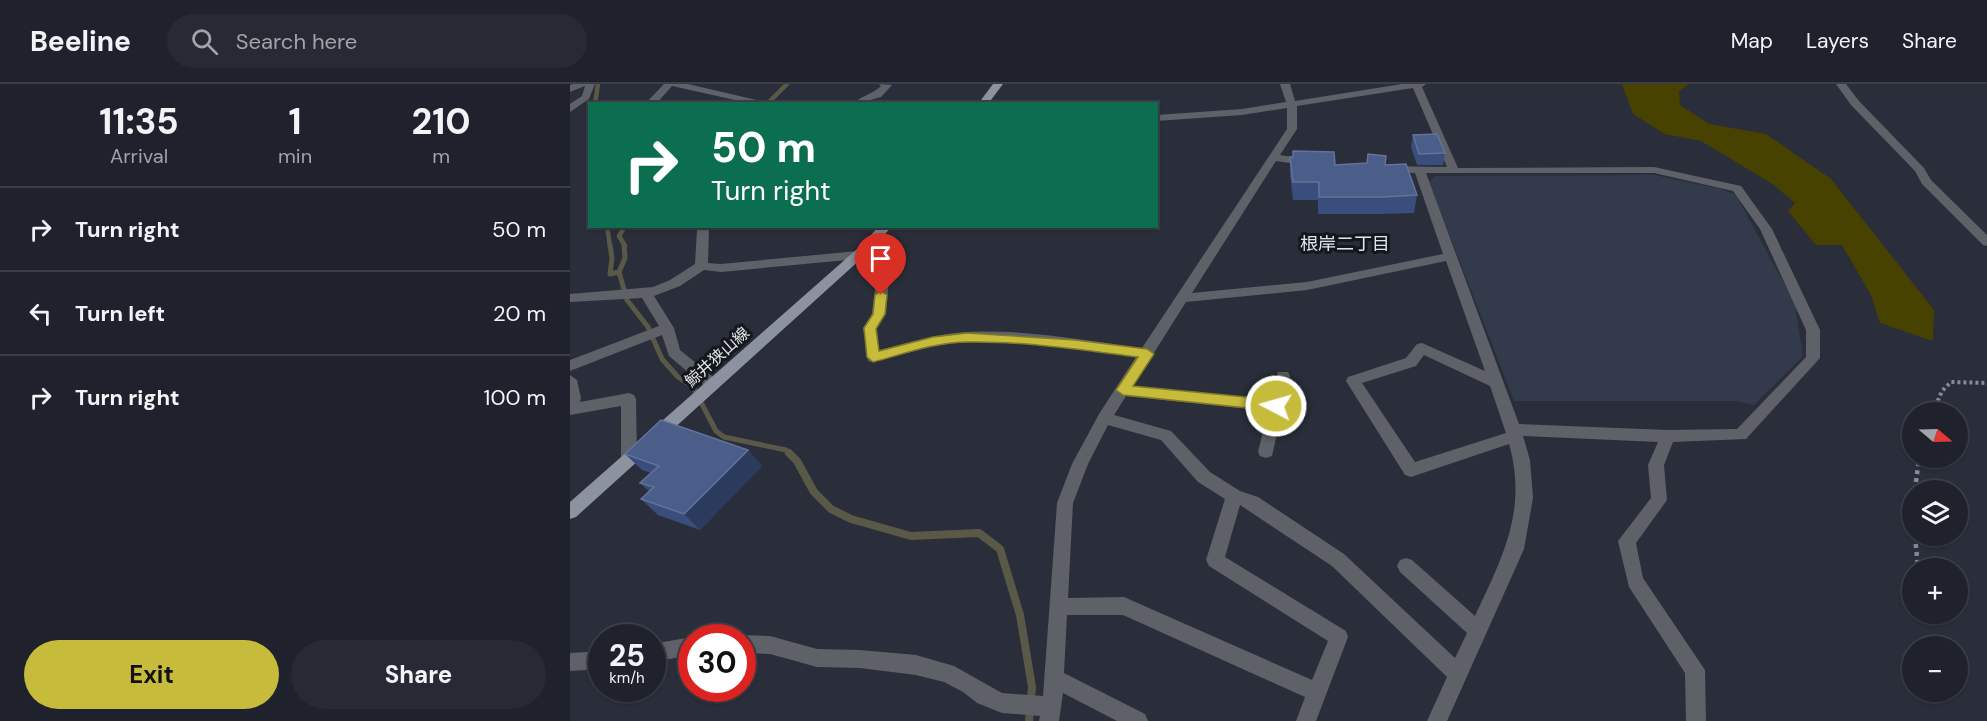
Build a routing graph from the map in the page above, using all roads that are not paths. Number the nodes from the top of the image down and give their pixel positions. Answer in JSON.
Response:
{"nodes":[{"id":1,"x":581,"y":84,"type":"edge"},
{"id":2,"x":590,"y":84,"type":"edge"},
{"id":3,"x":669,"y":84,"type":"edge"},
{"id":4,"x":674,"y":84,"type":"edge"},
{"id":5,"x":884,"y":84,"type":"edge"},
{"id":6,"x":998,"y":84,"type":"edge"},
{"id":7,"x":1285,"y":84,"type":"edge"},
{"id":8,"x":1419,"y":84,"type":"edge"},
{"id":9,"x":1841,"y":84,"type":"edge"},
{"id":10,"x":570,"y":88,"type":"edge"},
{"id":11,"x":652,"y":102,"type":"edge"},
{"id":12,"x":762,"y":102,"type":"edge"},
{"id":13,"x":861,"y":102,"type":"edge"},
{"id":14,"x":984,"y":102,"type":"edge"},
{"id":15,"x":1292,"y":105,"type":"junction"},
{"id":16,"x":570,"y":109,"type":"edge"},
{"id":17,"x":1158,"y":118,"type":"edge"},
{"id":18,"x":1275,"y":158,"type":"junction"},
{"id":19,"x":1322,"y":164,"type":"edge"},
{"id":20,"x":1377,"y":168,"type":"edge"},
{"id":21,"x":1420,"y":171,"type":"junction"},
{"id":22,"x":1454,"y":171,"type":"junction"},
{"id":23,"x":702,"y":228,"type":"edge"},
{"id":24,"x":884,"y":228,"type":"edge"},
{"id":25,"x":1987,"y":242,"type":"edge"},
{"id":26,"x":869,"y":245,"type":"junction"},
{"id":27,"x":858,"y":255,"type":"junction"},
{"id":28,"x":1451,"y":256,"type":"junction"},
{"id":29,"x":701,"y":266,"type":"junction"},
{"id":30,"x":640,"y":292,"type":"junction"},
{"id":31,"x":571,"y":295,"type":"edge"},
{"id":32,"x":1184,"y":298,"type":"junction"},
{"id":33,"x":665,"y":329,"type":"junction"},
{"id":34,"x":1147,"y":354,"type":"junction"},
{"id":35,"x":570,"y":366,"type":"edge"},
{"id":36,"x":1283,"y":376,"type":"dead end"},
{"id":37,"x":570,"y":380,"type":"edge"},
{"id":38,"x":1496,"y":383,"type":"junction"},
{"id":39,"x":711,"y":386,"type":"junction"},
{"id":40,"x":1123,"y":390,"type":"junction"},
{"id":41,"x":1276,"y":406,"type":"junction"},
{"id":42,"x":570,"y":408,"type":"edge"},
{"id":43,"x":1104,"y":418,"type":"junction"},
{"id":44,"x":1513,"y":433,"type":"junction"},
{"id":45,"x":1668,"y":436,"type":"junction"},
{"id":46,"x":1266,"y":452,"type":"dead end"},
{"id":47,"x":629,"y":459,"type":"junction"},
{"id":48,"x":1234,"y":496,"type":"junction"},
{"id":49,"x":570,"y":512,"type":"edge"},
{"id":50,"x":1406,"y":566,"type":"dead end"},
{"id":51,"x":1059,"y":607,"type":"junction"},
{"id":52,"x":1478,"y":631,"type":"junction"},
{"id":53,"x":756,"y":644,"type":"edge"},
{"id":54,"x":588,"y":661,"type":"edge"},
{"id":55,"x":570,"y":662,"type":"edge"},
{"id":56,"x":1459,"y":675,"type":"junction"},
{"id":57,"x":1054,"y":678,"type":"junction"},
{"id":58,"x":1317,"y":692,"type":"junction"},
{"id":59,"x":1040,"y":710,"type":"edge"},
{"id":60,"x":1138,"y":721,"type":"edge"},
{"id":61,"x":1306,"y":721,"type":"edge"},
{"id":62,"x":1437,"y":721,"type":"edge"},
{"id":63,"x":1696,"y":721,"type":"edge"}],
"edges":[{"from":1,"to":10,"type":"street"},
{"from":2,"to":16,"type":"street"},
{"from":3,"to":11,"type":"street"},
{"from":4,"to":12,"type":"street"},
{"from":5,"to":13,"type":"street"},
{"from":6,"to":14,"type":"main road"},
{"from":7,"to":15,"type":"street"},
{"from":8,"to":15,"type":"street"},
{"from":8,"to":22,"type":"street"},
{"from":9,"to":25,"type":"street"},
{"from":15,"to":17,"type":"street"},
{"from":15,"to":18,"type":"street"},
{"from":18,"to":19,"type":"street"},
{"from":18,"to":32,"type":"street"},
{"from":20,"to":21,"type":"street"},
{"from":21,"to":22,"type":"street"},
{"from":21,"to":28,"type":"street"},
{"from":22,"to":45,"type":"street"},
{"from":23,"to":29,"type":"street"},
{"from":24,"to":26,"type":"main road","name":"鯨井狭山線"},
{"from":26,"to":27,"type":"main road","name":"鯨井狭山線"},
{"from":26,"to":34,"type":"street"},
{"from":27,"to":29,"type":"street"},
{"from":27,"to":39,"type":"main road","name":"鯨井狭山線"},
{"from":28,"to":32,"type":"street"},
{"from":28,"to":38,"type":"street"},
{"from":29,"to":30,"type":"street"},
{"from":30,"to":31,"type":"street"},
{"from":30,"to":33,"type":"street"},
{"from":32,"to":34,"type":"street"},
{"from":33,"to":35,"type":"street"},
{"from":33,"to":39,"type":"street"},
{"from":34,"to":40,"type":"street"},
{"from":36,"to":41,"type":"street"},
{"from":37,"to":42,"type":"street"},
{"from":38,"to":44,"type":"street"},
{"from":38,"to":44,"type":"street"},
{"from":39,"to":47,"type":"main road","name":"鯨井狭山線"},
{"from":40,"to":41,"type":"street"},
{"from":40,"to":43,"type":"street"},
{"from":41,"to":46,"type":"street"},
{"from":42,"to":47,"type":"street"},
{"from":43,"to":48,"type":"street"},
{"from":43,"to":51,"type":"street"},
{"from":44,"to":45,"type":"street"},
{"from":44,"to":52,"type":"street"},
{"from":45,"to":63,"type":"street"},
{"from":47,"to":49,"type":"main road","name":"鯨井狭山線"},
{"from":48,"to":56,"type":"street"},
{"from":48,"to":58,"type":"street"},
{"from":50,"to":52,"type":"street"},
{"from":51,"to":57,"type":"street"},
{"from":51,"to":58,"type":"street"},
{"from":52,"to":56,"type":"street"},
{"from":53,"to":59,"type":"street"},
{"from":54,"to":55,"type":"street"},
{"from":56,"to":62,"type":"street"},
{"from":57,"to":59,"type":"street"},
{"from":57,"to":60,"type":"street"},
{"from":58,"to":61,"type":"street"}]}
